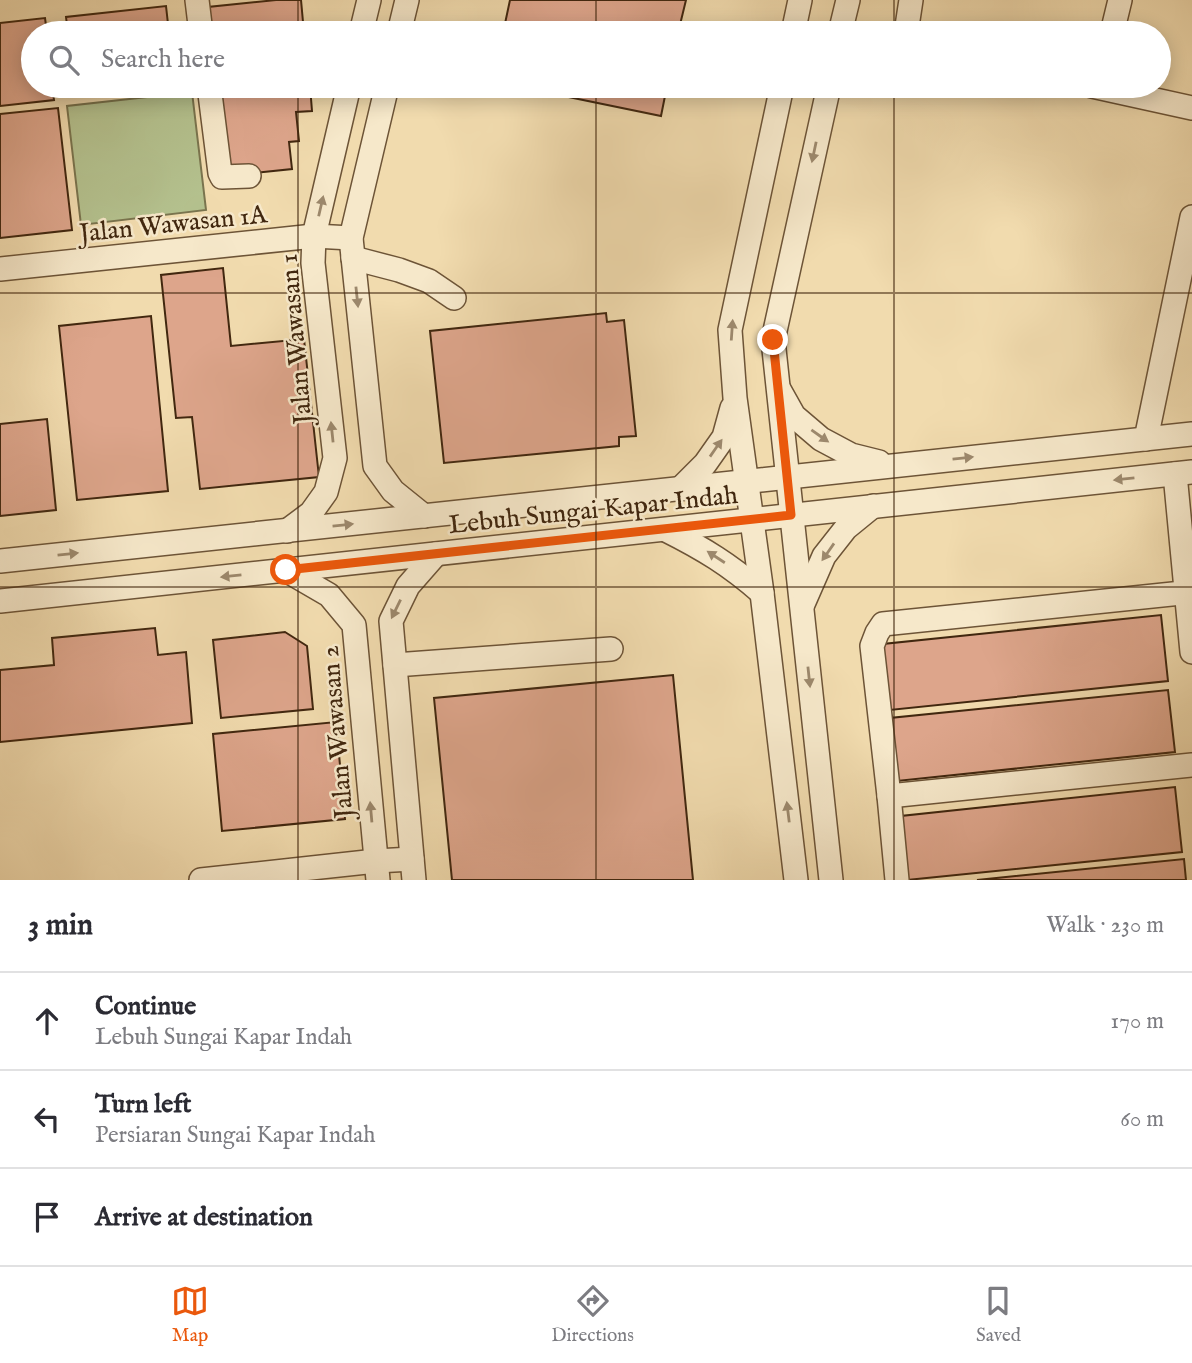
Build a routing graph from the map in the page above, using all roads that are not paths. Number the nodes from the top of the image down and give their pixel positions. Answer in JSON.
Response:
{"nodes":[{"id":1,"x":197,"y":0,"type":"edge"},
{"id":2,"x":369,"y":0,"type":"edge"},
{"id":3,"x":407,"y":0,"type":"edge"},
{"id":4,"x":800,"y":0,"type":"edge"},
{"id":5,"x":848,"y":0,"type":"edge"},
{"id":6,"x":911,"y":0,"type":"edge"},
{"id":7,"x":1120,"y":0,"type":"edge"},
{"id":8,"x":200,"y":21,"type":"edge"},
{"id":9,"x":364,"y":21,"type":"edge"},
{"id":10,"x":402,"y":21,"type":"edge"},
{"id":11,"x":796,"y":21,"type":"edge"},
{"id":12,"x":844,"y":21,"type":"edge"},
{"id":13,"x":908,"y":21,"type":"edge"},
{"id":14,"x":1115,"y":21,"type":"edge"},
{"id":15,"x":211,"y":98,"type":"edge"},
{"id":16,"x":346,"y":98,"type":"edge"},
{"id":17,"x":384,"y":98,"type":"edge"},
{"id":18,"x":779,"y":98,"type":"edge"},
{"id":19,"x":826,"y":98,"type":"edge"},
{"id":20,"x":1149,"y":98,"type":"edge"},
{"id":21,"x":1192,"y":108,"type":"edge"},
{"id":22,"x":249,"y":176,"type":"dead end"},
{"id":23,"x":1192,"y":217,"type":"edge"},
{"id":24,"x":314,"y":236,"type":"junction"},
{"id":25,"x":352,"y":248,"type":"junction"},
{"id":26,"x":0,"y":269,"type":"edge"},
{"id":27,"x":454,"y":298,"type":"dead end"},
{"id":28,"x":777,"y":386,"type":"junction"},
{"id":29,"x":735,"y":398,"type":"junction"},
{"id":30,"x":1192,"y":434,"type":"edge"},
{"id":31,"x":1146,"y":439,"type":"junction"},
{"id":32,"x":895,"y":466,"type":"junction"},
{"id":33,"x":1184,"y":473,"type":"edge"},
{"id":34,"x":787,"y":477,"type":"junction"},
{"id":35,"x":747,"y":481,"type":"junction"},
{"id":36,"x":680,"y":489,"type":"junction"},
{"id":37,"x":873,"y":506,"type":"junction"},
{"id":38,"x":791,"y":515,"type":"junction"},
{"id":39,"x":424,"y":516,"type":"junction"},
{"id":40,"x":752,"y":520,"type":"junction"},
{"id":41,"x":664,"y":530,"type":"junction"},
{"id":42,"x":287,"y":531,"type":"junction"},
{"id":43,"x":436,"y":554,"type":"junction"},
{"id":44,"x":0,"y":561,"type":"edge"},
{"id":45,"x":286,"y":570,"type":"junction"},
{"id":46,"x":1189,"y":592,"type":"edge"},
{"id":47,"x":762,"y":593,"type":"junction"},
{"id":48,"x":0,"y":601,"type":"edge"},
{"id":49,"x":801,"y":610,"type":"junction"},
{"id":50,"x":611,"y":649,"type":"dead end"},
{"id":51,"x":1192,"y":652,"type":"edge"},
{"id":52,"x":395,"y":665,"type":"junction"},
{"id":53,"x":1192,"y":765,"type":"edge"},
{"id":54,"x":889,"y":796,"type":"junction"},
{"id":55,"x":413,"y":869,"type":"edge"},
{"id":56,"x":377,"y":870,"type":"edge"},
{"id":57,"x":204,"y":880,"type":"edge"},
{"id":58,"x":796,"y":880,"type":"edge"},
{"id":59,"x":831,"y":880,"type":"edge"},
{"id":60,"x":897,"y":880,"type":"edge"}],
"edges":[{"from":1,"to":8,"type":"street"},
{"from":2,"to":9,"type":"street"},
{"from":3,"to":10,"type":"street"},
{"from":4,"to":11,"type":"street"},
{"from":5,"to":12,"type":"street"},
{"from":6,"to":13,"type":"street"},
{"from":7,"to":14,"type":"street"},
{"from":15,"to":22,"type":"street"},
{"from":24,"to":16,"type":"street","name":"Jalan Wawasan 1","one_way":true},
{"from":17,"to":25,"type":"street"},
{"from":29,"to":18,"type":"street","one_way":true},
{"from":19,"to":28,"type":"street","one_way":true},
{"from":20,"to":21,"type":"street"},
{"from":23,"to":31,"type":"street"},
{"from":24,"to":25,"type":"street","name":"Jalan Wawasan 1A"},
{"from":24,"to":26,"type":"street","name":"Jalan Wawasan 1A"},
{"from":42,"to":24,"type":"street","name":"Jalan Wawasan 1","one_way":true},
{"from":25,"to":27,"type":"street","name":"Jalan Wawasan 1A"},
{"from":25,"to":39,"type":"street","one_way":true},
{"from":28,"to":32,"type":"street","one_way":true},
{"from":28,"to":34,"type":"street"},
{"from":29,"to":35,"type":"street"},
{"from":36,"to":29,"type":"street","one_way":true},
{"from":30,"to":31,"type":"street","name":"Lebuh Sungai Kapar Indah"},
{"from":32,"to":31,"type":"street","name":"Lebuh Sungai Kapar Indah","one_way":true},
{"from":32,"to":34,"type":"street","name":"Lebuh Sungai Kapar Indah"},
{"from":33,"to":37,"type":"street","name":"Lebuh Sungai Kapar Indah","one_way":true},
{"from":33,"to":46,"type":"street"},
{"from":34,"to":35,"type":"street","name":"Lebuh Sungai Kapar Indah"},
{"from":34,"to":38,"type":"street"},
{"from":35,"to":36,"type":"street","name":"Lebuh Sungai Kapar Indah"},
{"from":35,"to":40,"type":"street"},
{"from":36,"to":39,"type":"street","name":"Lebuh Sungai Kapar Indah"},
{"from":37,"to":38,"type":"street","name":"Lebuh Sungai Kapar Indah"},
{"from":37,"to":49,"type":"street","one_way":true},
{"from":38,"to":40,"type":"street","name":"Lebuh Sungai Kapar Indah"},
{"from":38,"to":49,"type":"street"},
{"from":42,"to":39,"type":"street","name":"Lebuh Sungai Kapar Indah","one_way":true},
{"from":40,"to":41,"type":"street","name":"Lebuh Sungai Kapar Indah"},
{"from":40,"to":47,"type":"street"},
{"from":41,"to":43,"type":"street","name":"Lebuh Sungai Kapar Indah"},
{"from":47,"to":41,"type":"street","one_way":true},
{"from":44,"to":42,"type":"street","name":"Lebuh Sungai Kapar Indah","one_way":true},
{"from":43,"to":45,"type":"street","name":"Lebuh Sungai Kapar Indah"},
{"from":43,"to":52,"type":"street","one_way":true},
{"from":45,"to":48,"type":"street","name":"Lebuh Sungai Kapar Indah","one_way":true},
{"from":56,"to":45,"type":"street","name":"Jalan Wawasan 2","one_way":true},
{"from":46,"to":51,"type":"street"},
{"from":46,"to":54,"type":"street"},
{"from":58,"to":47,"type":"street","one_way":true},
{"from":49,"to":59,"type":"street","one_way":true},
{"from":50,"to":52,"type":"street"},
{"from":52,"to":55,"type":"street"},
{"from":53,"to":54,"type":"street"},
{"from":54,"to":60,"type":"street"},
{"from":55,"to":56,"type":"street"},
{"from":56,"to":57,"type":"street"}]}
